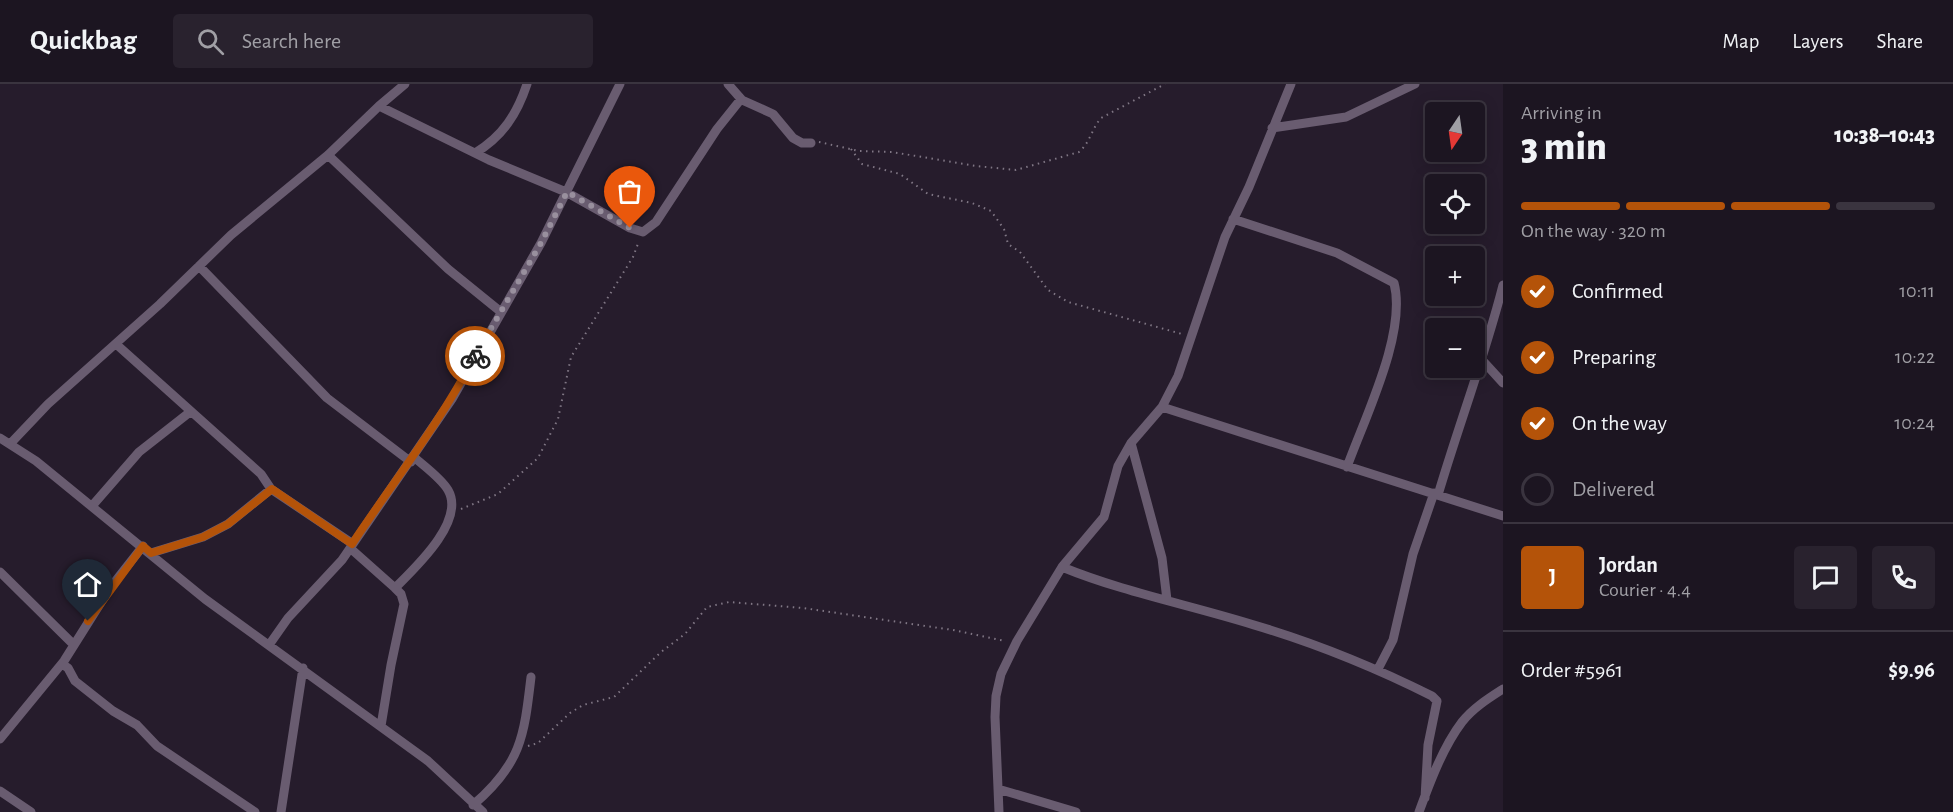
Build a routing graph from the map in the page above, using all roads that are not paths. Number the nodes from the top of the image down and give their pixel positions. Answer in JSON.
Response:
{"nodes":[{"id":1,"x":405,"y":84,"type":"edge"},
{"id":2,"x":527,"y":84,"type":"edge"},
{"id":3,"x":620,"y":84,"type":"edge"},
{"id":4,"x":728,"y":84,"type":"edge"},
{"id":5,"x":1291,"y":84,"type":"edge"},
{"id":6,"x":1415,"y":84,"type":"edge"},
{"id":7,"x":741,"y":99,"type":"junction"},
{"id":8,"x":379,"y":106,"type":"junction"},
{"id":9,"x":1272,"y":128,"type":"junction"},
{"id":10,"x":811,"y":142,"type":"road end"},
{"id":11,"x":475,"y":153,"type":"junction"},
{"id":12,"x":328,"y":155,"type":"junction"},
{"id":13,"x":567,"y":192,"type":"junction"},
{"id":14,"x":1233,"y":219,"type":"junction"},
{"id":15,"x":199,"y":266,"type":"junction"},
{"id":16,"x":1503,"y":285,"type":"edge"},
{"id":17,"x":501,"y":312,"type":"junction"},
{"id":18,"x":116,"y":344,"type":"junction"},
{"id":19,"x":1485,"y":353,"type":"edge"},
{"id":20,"x":1485,"y":363,"type":"edge"},
{"id":21,"x":1477,"y":378,"type":"edge"},
{"id":22,"x":1503,"y":382,"type":"edge"},
{"id":23,"x":1162,"y":407,"type":"junction"},
{"id":24,"x":190,"y":412,"type":"junction"},
{"id":25,"x":0,"y":438,"type":"edge"},
{"id":26,"x":1131,"y":443,"type":"junction"},
{"id":27,"x":10,"y":444,"type":"junction"},
{"id":28,"x":412,"y":459,"type":"junction"},
{"id":29,"x":1347,"y":467,"type":"junction"},
{"id":30,"x":272,"y":489,"type":"junction"},
{"id":31,"x":1436,"y":494,"type":"junction"},
{"id":32,"x":92,"y":506,"type":"junction"},
{"id":33,"x":1503,"y":516,"type":"edge"},
{"id":34,"x":143,"y":546,"type":"junction"},
{"id":35,"x":351,"y":546,"type":"junction"},
{"id":36,"x":151,"y":553,"type":"junction"},
{"id":37,"x":1062,"y":567,"type":"junction"},
{"id":38,"x":0,"y":572,"type":"edge"},
{"id":39,"x":395,"y":588,"type":"junction"},
{"id":40,"x":1167,"y":600,"type":"junction"},
{"id":41,"x":74,"y":645,"type":"junction"},
{"id":42,"x":269,"y":645,"type":"junction"},
{"id":43,"x":62,"y":664,"type":"junction"},
{"id":44,"x":303,"y":668,"type":"junction"},
{"id":45,"x":1378,"y":669,"type":"junction"},
{"id":46,"x":531,"y":677,"type":"dead end"},
{"id":47,"x":1503,"y":689,"type":"edge"},
{"id":48,"x":381,"y":726,"type":"junction"},
{"id":49,"x":0,"y":739,"type":"edge"},
{"id":50,"x":998,"y":789,"type":"junction"},
{"id":51,"x":0,"y":791,"type":"edge"},
{"id":52,"x":1425,"y":798,"type":"junction"},
{"id":53,"x":473,"y":805,"type":"junction"},
{"id":54,"x":31,"y":812,"type":"edge"},
{"id":55,"x":255,"y":812,"type":"edge"},
{"id":56,"x":281,"y":812,"type":"edge"},
{"id":57,"x":483,"y":812,"type":"edge"},
{"id":58,"x":999,"y":812,"type":"edge"},
{"id":59,"x":1077,"y":812,"type":"edge"},
{"id":60,"x":1419,"y":812,"type":"edge"}],
"edges":[{"from":1,"to":8,"type":"street"},
{"from":2,"to":11,"type":"street"},
{"from":3,"to":13,"type":"street"},
{"from":4,"to":7,"type":"street"},
{"from":5,"to":9,"type":"street"},
{"from":6,"to":9,"type":"street"},
{"from":7,"to":10,"type":"street"},
{"from":7,"to":13,"type":"street"},
{"from":8,"to":11,"type":"street"},
{"from":8,"to":12,"type":"street"},
{"from":9,"to":14,"type":"street"},
{"from":11,"to":13,"type":"street"},
{"from":12,"to":15,"type":"street"},
{"from":12,"to":17,"type":"street"},
{"from":13,"to":17,"type":"street"},
{"from":14,"to":23,"type":"street"},
{"from":14,"to":29,"type":"street"},
{"from":15,"to":18,"type":"street"},
{"from":15,"to":28,"type":"street"},
{"from":16,"to":19,"type":"street"},
{"from":17,"to":28,"type":"street"},
{"from":18,"to":24,"type":"street"},
{"from":18,"to":27,"type":"street"},
{"from":20,"to":22,"type":"street"},
{"from":21,"to":31,"type":"street"},
{"from":23,"to":26,"type":"street"},
{"from":23,"to":29,"type":"street"},
{"from":24,"to":30,"type":"street"},
{"from":24,"to":32,"type":"street"},
{"from":25,"to":27,"type":"street"},
{"from":26,"to":37,"type":"street"},
{"from":26,"to":40,"type":"street"},
{"from":27,"to":32,"type":"street"},
{"from":28,"to":35,"type":"street"},
{"from":28,"to":39,"type":"street"},
{"from":29,"to":31,"type":"street"},
{"from":30,"to":35,"type":"street"},
{"from":30,"to":36,"type":"street"},
{"from":31,"to":33,"type":"street"},
{"from":31,"to":45,"type":"street"},
{"from":32,"to":34,"type":"street"},
{"from":34,"to":36,"type":"street"},
{"from":34,"to":41,"type":"street"},
{"from":35,"to":39,"type":"street"},
{"from":35,"to":42,"type":"street"},
{"from":36,"to":42,"type":"street"},
{"from":37,"to":40,"type":"street"},
{"from":37,"to":50,"type":"street"},
{"from":38,"to":41,"type":"street"},
{"from":39,"to":48,"type":"street"},
{"from":40,"to":45,"type":"street"},
{"from":41,"to":43,"type":"street"},
{"from":42,"to":44,"type":"street"},
{"from":43,"to":49,"type":"street"},
{"from":43,"to":55,"type":"street"},
{"from":44,"to":48,"type":"street"},
{"from":44,"to":56,"type":"street"},
{"from":45,"to":52,"type":"street"},
{"from":46,"to":53,"type":"street"},
{"from":47,"to":52,"type":"street"},
{"from":48,"to":53,"type":"street"},
{"from":50,"to":58,"type":"street"},
{"from":50,"to":59,"type":"street"},
{"from":51,"to":54,"type":"street"},
{"from":52,"to":60,"type":"street"},
{"from":53,"to":57,"type":"street"}]}
